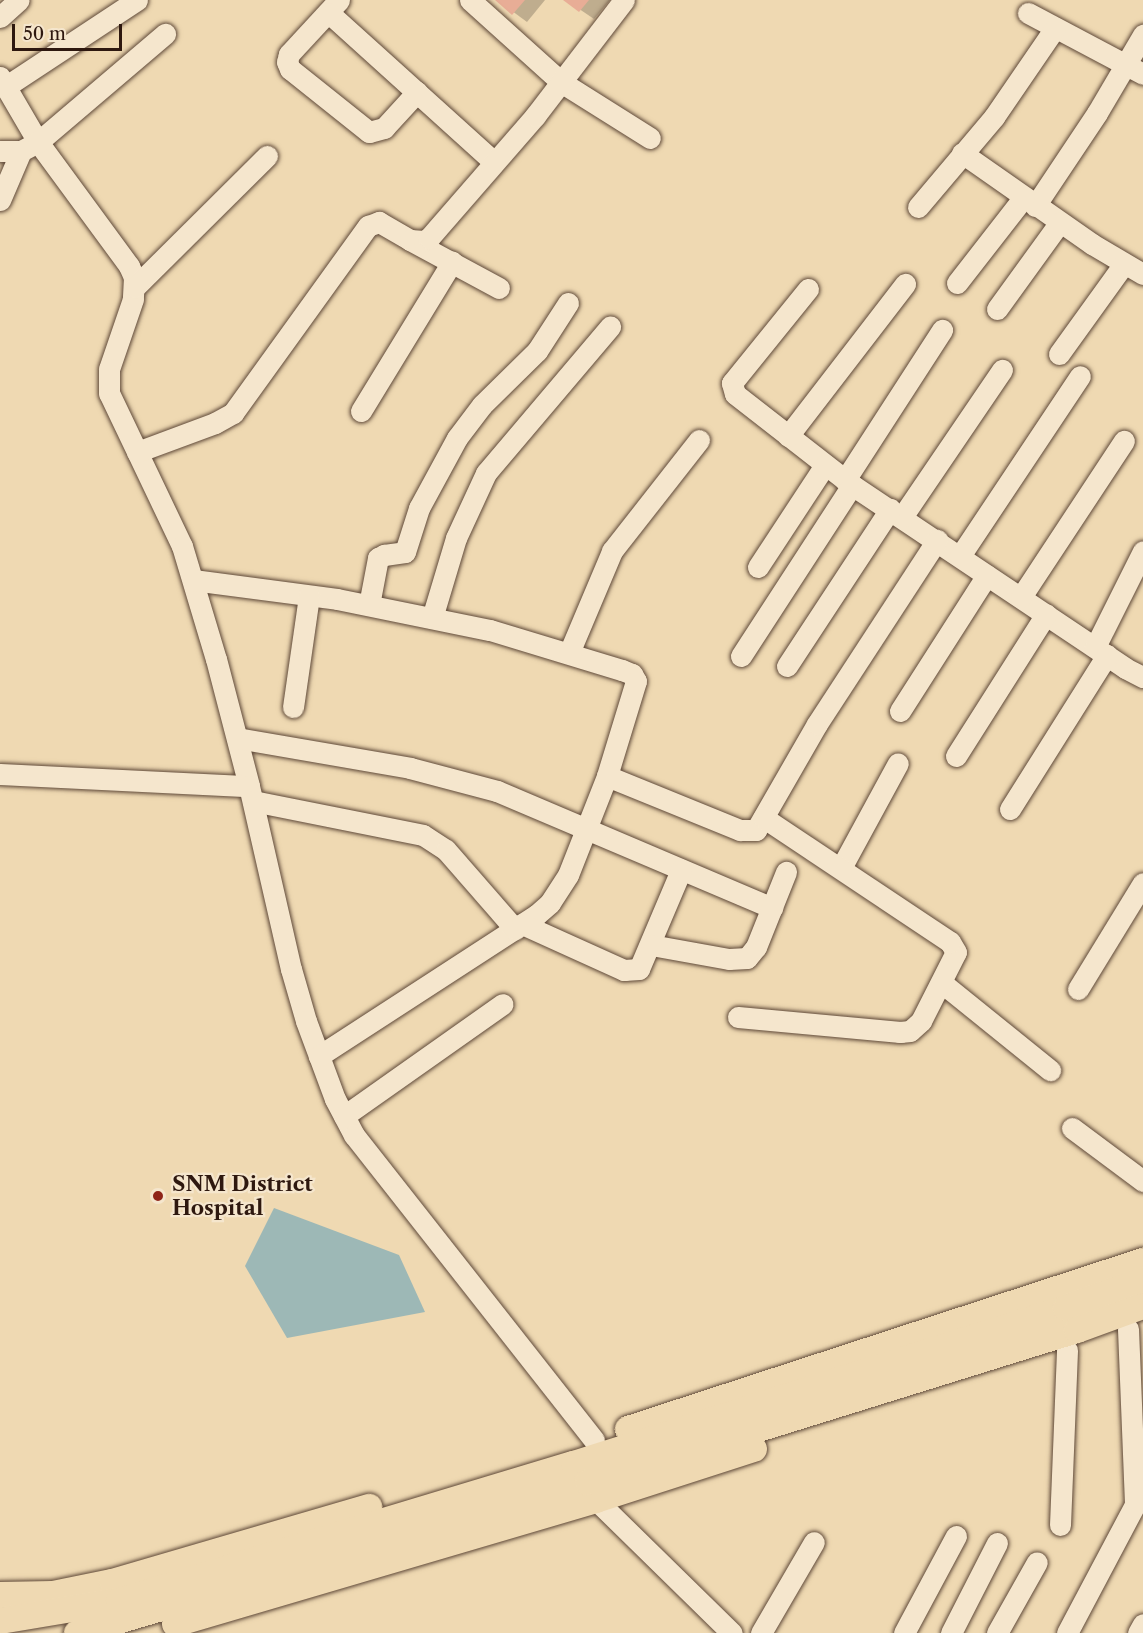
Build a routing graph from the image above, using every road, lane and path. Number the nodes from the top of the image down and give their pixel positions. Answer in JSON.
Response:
{"nodes":[{"id":1,"x":19,"y":0,"type":"edge"},
{"id":2,"x":137,"y":0,"type":"edge"},
{"id":3,"x":470,"y":0,"type":"edge"},
{"id":4,"x":624,"y":0,"type":"edge"},
{"id":5,"x":334,"y":6,"type":"edge"},
{"id":6,"x":1028,"y":13,"type":"dead end"},
{"id":7,"x":0,"y":17,"type":"edge"},
{"id":8,"x":1055,"y":28,"type":"junction"},
{"id":9,"x":165,"y":34,"type":"dead end"},
{"id":10,"x":1143,"y":35,"type":"edge"},
{"id":11,"x":1134,"y":69,"type":"edge"},
{"id":12,"x":3,"y":82,"type":"edge"},
{"id":13,"x":561,"y":82,"type":"junction"},
{"id":14,"x":417,"y":92,"type":"junction"},
{"id":15,"x":650,"y":138,"type":"dead end"},
{"id":16,"x":20,"y":148,"type":"edge"},
{"id":17,"x":962,"y":153,"type":"junction"},
{"id":18,"x":267,"y":156,"type":"dead end"},
{"id":19,"x":494,"y":161,"type":"junction"},
{"id":20,"x":0,"y":200,"type":"edge"},
{"id":21,"x":1030,"y":201,"type":"junction"},
{"id":22,"x":918,"y":207,"type":"dead end"},
{"id":23,"x":1060,"y":222,"type":"junction"},
{"id":24,"x":410,"y":240,"type":"junction"},
{"id":25,"x":452,"y":262,"type":"junction"},
{"id":26,"x":1134,"y":269,"type":"edge"},
{"id":27,"x":957,"y":283,"type":"dead end"},
{"id":28,"x":905,"y":284,"type":"dead end"},
{"id":29,"x":135,"y":287,"type":"junction"},
{"id":30,"x":499,"y":288,"type":"dead end"},
{"id":31,"x":808,"y":289,"type":"dead end"},
{"id":32,"x":568,"y":303,"type":"dead end"},
{"id":33,"x":997,"y":309,"type":"dead end"},
{"id":34,"x":610,"y":327,"type":"dead end"},
{"id":35,"x":942,"y":330,"type":"dead end"},
{"id":36,"x":1059,"y":354,"type":"dead end"},
{"id":37,"x":1002,"y":370,"type":"dead end"},
{"id":38,"x":1080,"y":376,"type":"dead end"},
{"id":39,"x":361,"y":411,"type":"dead end"},
{"id":40,"x":788,"y":436,"type":"junction"},
{"id":41,"x":699,"y":440,"type":"dead end"},
{"id":42,"x":1124,"y":441,"type":"dead end"},
{"id":43,"x":137,"y":452,"type":"junction"},
{"id":44,"x":825,"y":465,"type":"junction"},
{"id":45,"x":848,"y":482,"type":"junction"},
{"id":46,"x":896,"y":513,"type":"junction"},
{"id":47,"x":937,"y":540,"type":"junction"},
{"id":48,"x":1143,"y":551,"type":"edge"},
{"id":49,"x":960,"y":556,"type":"junction"},
{"id":50,"x":758,"y":567,"type":"dead end"},
{"id":51,"x":987,"y":574,"type":"junction"},
{"id":52,"x":193,"y":580,"type":"junction"},
{"id":53,"x":309,"y":596,"type":"junction"},
{"id":54,"x":1021,"y":597,"type":"junction"},
{"id":55,"x":369,"y":605,"type":"junction"},
{"id":56,"x":1046,"y":614,"type":"junction"},
{"id":57,"x":432,"y":618,"type":"junction"},
{"id":58,"x":1101,"y":651,"type":"junction"},
{"id":59,"x":569,"y":652,"type":"junction"},
{"id":60,"x":741,"y":656,"type":"dead end"},
{"id":61,"x":787,"y":666,"type":"dead end"},
{"id":62,"x":1143,"y":677,"type":"edge"},
{"id":63,"x":292,"y":707,"type":"dead end"},
{"id":64,"x":900,"y":711,"type":"dead end"},
{"id":65,"x":237,"y":738,"type":"junction"},
{"id":66,"x":956,"y":756,"type":"dead end"},
{"id":67,"x":898,"y":763,"type":"dead end"},
{"id":68,"x":0,"y":774,"type":"edge"},
{"id":69,"x":608,"y":776,"type":"junction"},
{"id":70,"x":251,"y":794,"type":"junction"},
{"id":71,"x":1010,"y":809,"type":"dead end"},
{"id":72,"x":764,"y":818,"type":"junction"},
{"id":73,"x":587,"y":828,"type":"junction"},
{"id":74,"x":841,"y":868,"type":"junction"},
{"id":75,"x":681,"y":870,"type":"junction"},
{"id":76,"x":786,"y":872,"type":"dead end"},
{"id":77,"x":1143,"y":883,"type":"edge"},
{"id":78,"x":772,"y":908,"type":"junction"},
{"id":79,"x":519,"y":927,"type":"junction"},
{"id":80,"x":651,"y":945,"type":"junction"},
{"id":81,"x":942,"y":983,"type":"junction"},
{"id":82,"x":1078,"y":989,"type":"dead end"},
{"id":83,"x":503,"y":1004,"type":"dead end"},
{"id":84,"x":738,"y":1017,"type":"dead end"},
{"id":85,"x":319,"y":1056,"type":"junction"},
{"id":86,"x":1050,"y":1070,"type":"dead end"},
{"id":87,"x":344,"y":1116,"type":"junction"},
{"id":88,"x":1072,"y":1128,"type":"dead end"},
{"id":89,"x":1143,"y":1181,"type":"edge"},
{"id":90,"x":1143,"y":1261,"type":"edge"},
{"id":91,"x":1143,"y":1280,"type":"edge"},
{"id":92,"x":1143,"y":1306,"type":"edge"},
{"id":93,"x":1136,"y":1327,"type":"edge"},
{"id":94,"x":1070,"y":1329,"type":"junction"},
{"id":95,"x":594,"y":1440,"type":"junction"},
{"id":96,"x":1138,"y":1451,"type":"edge"},
{"id":97,"x":1139,"y":1496,"type":"edge"},
{"id":98,"x":596,"y":1500,"type":"junction"},
{"id":99,"x":1060,"y":1526,"type":"dead end"},
{"id":100,"x":956,"y":1536,"type":"dead end"},
{"id":101,"x":814,"y":1542,"type":"dead end"},
{"id":102,"x":997,"y":1544,"type":"dead end"},
{"id":103,"x":1036,"y":1562,"type":"dead end"},
{"id":104,"x":0,"y":1595,"type":"edge"},
{"id":105,"x":0,"y":1621,"type":"edge"},
{"id":106,"x":1143,"y":1624,"type":"edge"},
{"id":107,"x":77,"y":1633,"type":"edge"},
{"id":108,"x":144,"y":1633,"type":"edge"},
{"id":109,"x":732,"y":1633,"type":"edge"},
{"id":110,"x":761,"y":1633,"type":"edge"},
{"id":111,"x":904,"y":1633,"type":"edge"},
{"id":112,"x":951,"y":1633,"type":"edge"},
{"id":113,"x":997,"y":1633,"type":"edge"},
{"id":114,"x":1067,"y":1633,"type":"edge"},
{"id":115,"x":1138,"y":1633,"type":"edge"}],
"edges":[{"from":1,"to":7,"type":"street"},
{"from":2,"to":12,"type":"street"},
{"from":3,"to":13,"type":"street"},
{"from":4,"to":13,"type":"street"},
{"from":5,"to":14,"type":"street"},
{"from":5,"to":14,"type":"street"},
{"from":6,"to":8,"type":"street"},
{"from":8,"to":11,"type":"street"},
{"from":8,"to":17,"type":"street"},
{"from":9,"to":16,"type":"street"},
{"from":10,"to":11,"type":"street"},
{"from":11,"to":21,"type":"street"},
{"from":12,"to":16,"type":"street"},
{"from":13,"to":15,"type":"street"},
{"from":13,"to":19,"type":"street"},
{"from":14,"to":19,"type":"street"},
{"from":16,"to":20,"type":"street"},
{"from":16,"to":29,"type":"street"},
{"from":17,"to":21,"type":"street"},
{"from":17,"to":22,"type":"street"},
{"from":18,"to":29,"type":"street"},
{"from":19,"to":24,"type":"street"},
{"from":21,"to":23,"type":"street"},
{"from":21,"to":27,"type":"street"},
{"from":23,"to":26,"type":"street"},
{"from":23,"to":33,"type":"street"},
{"from":24,"to":25,"type":"street"},
{"from":24,"to":43,"type":"street"},
{"from":25,"to":30,"type":"street"},
{"from":25,"to":39,"type":"street"},
{"from":26,"to":36,"type":"street"},
{"from":28,"to":40,"type":"street"},
{"from":29,"to":43,"type":"street"},
{"from":31,"to":40,"type":"street"},
{"from":32,"to":55,"type":"street"},
{"from":34,"to":57,"type":"street"},
{"from":35,"to":45,"type":"street"},
{"from":37,"to":46,"type":"street"},
{"from":38,"to":49,"type":"street"},
{"from":40,"to":44,"type":"street"},
{"from":41,"to":59,"type":"street"},
{"from":42,"to":54,"type":"street"},
{"from":43,"to":52,"type":"street"},
{"from":44,"to":45,"type":"street"},
{"from":44,"to":50,"type":"street"},
{"from":45,"to":46,"type":"street"},
{"from":45,"to":60,"type":"street"},
{"from":46,"to":47,"type":"street"},
{"from":46,"to":61,"type":"street"},
{"from":47,"to":49,"type":"street"},
{"from":47,"to":72,"type":"street"},
{"from":48,"to":58,"type":"street"},
{"from":49,"to":51,"type":"street"},
{"from":51,"to":54,"type":"street"},
{"from":51,"to":64,"type":"street"},
{"from":52,"to":53,"type":"street"},
{"from":52,"to":65,"type":"street"},
{"from":53,"to":55,"type":"street"},
{"from":53,"to":63,"type":"street"},
{"from":54,"to":56,"type":"street"},
{"from":55,"to":57,"type":"street"},
{"from":56,"to":58,"type":"street"},
{"from":56,"to":66,"type":"street"},
{"from":57,"to":59,"type":"street"},
{"from":58,"to":62,"type":"street"},
{"from":58,"to":71,"type":"street"},
{"from":59,"to":69,"type":"street"},
{"from":65,"to":70,"type":"street"},
{"from":65,"to":73,"type":"street"},
{"from":67,"to":74,"type":"street"},
{"from":68,"to":70,"type":"street"},
{"from":69,"to":72,"type":"street"},
{"from":69,"to":73,"type":"street"},
{"from":70,"to":79,"type":"street"},
{"from":70,"to":85,"type":"street"},
{"from":72,"to":74,"type":"street"},
{"from":73,"to":75,"type":"street"},
{"from":73,"to":79,"type":"street"},
{"from":74,"to":81,"type":"street"},
{"from":75,"to":78,"type":"street"},
{"from":75,"to":80,"type":"street"},
{"from":76,"to":78,"type":"street"},
{"from":77,"to":82,"type":"street"},
{"from":78,"to":80,"type":"street"},
{"from":79,"to":80,"type":"street"},
{"from":79,"to":85,"type":"street"},
{"from":81,"to":84,"type":"street"},
{"from":81,"to":86,"type":"street"},
{"from":83,"to":87,"type":"street"},
{"from":85,"to":87,"type":"street"},
{"from":87,"to":95,"type":"street"},
{"from":88,"to":89,"type":"street"},
{"from":90,"to":95,"type":"main road"},
{"from":91,"to":94,"type":"main road"},
{"from":92,"to":94,"type":"main road"},
{"from":93,"to":94,"type":"main road"},
{"from":93,"to":96,"type":"street"},
{"from":94,"to":98,"type":"main road"},
{"from":94,"to":99,"type":"street"},
{"from":94,"to":105,"type":"main road"},
{"from":94,"to":107,"type":"main road"},
{"from":95,"to":104,"type":"main road"},
{"from":96,"to":97,"type":"street"},
{"from":97,"to":114,"type":"street"},
{"from":98,"to":108,"type":"main road"},
{"from":98,"to":109,"type":"street"},
{"from":100,"to":111,"type":"street"},
{"from":101,"to":110,"type":"street"},
{"from":102,"to":112,"type":"street"},
{"from":103,"to":113,"type":"street"},
{"from":106,"to":115,"type":"street"}]}
